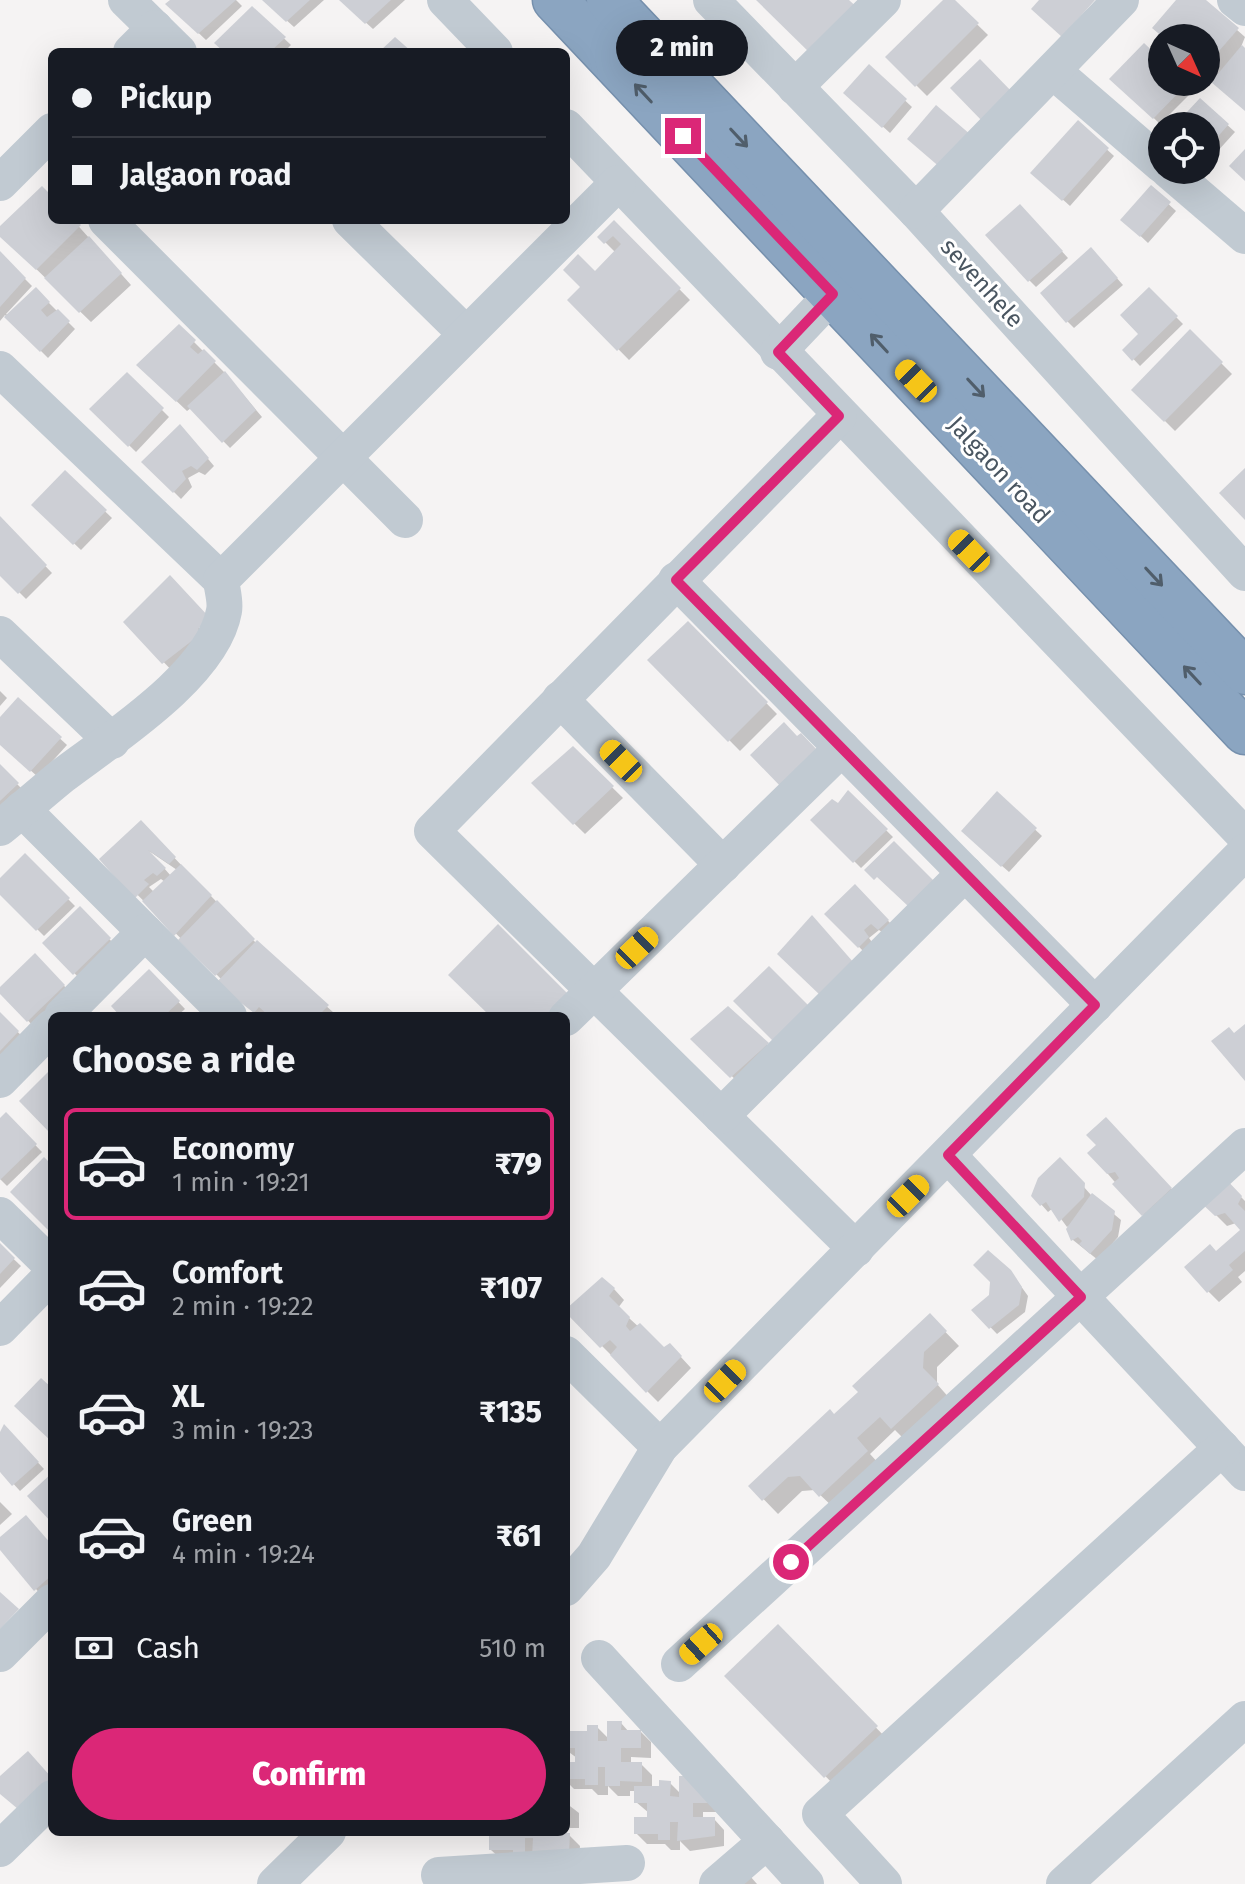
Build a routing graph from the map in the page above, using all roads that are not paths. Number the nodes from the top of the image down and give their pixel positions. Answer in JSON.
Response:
{"nodes":[{"id":1,"x":126,"y":0,"type":"edge"},
{"id":2,"x":445,"y":0,"type":"edge"},
{"id":3,"x":555,"y":0,"type":"edge"},
{"id":4,"x":609,"y":0,"type":"edge"},
{"id":5,"x":711,"y":0,"type":"edge"},
{"id":6,"x":883,"y":0,"type":"edge"},
{"id":7,"x":1121,"y":0,"type":"edge"},
{"id":8,"x":1235,"y":0,"type":"edge"},
{"id":9,"x":1245,"y":8,"type":"edge"},
{"id":10,"x":155,"y":44,"type":"edge"},
{"id":11,"x":491,"y":48,"type":"edge"},
{"id":12,"x":1053,"y":71,"type":"junction"},
{"id":13,"x":795,"y":87,"type":"junction"},
{"id":14,"x":570,"y":131,"type":"edge"},
{"id":15,"x":46,"y":148,"type":"edge"},
{"id":16,"x":1148,"y":153,"type":"edge"},
{"id":17,"x":0,"y":183,"type":"edge"},
{"id":18,"x":618,"y":183,"type":"junction"},
{"id":19,"x":1184,"y":184,"type":"edge"},
{"id":20,"x":916,"y":211,"type":"junction"},
{"id":21,"x":110,"y":224,"type":"edge"},
{"id":22,"x":354,"y":224,"type":"edge"},
{"id":23,"x":1245,"y":236,"type":"edge"},
{"id":24,"x":833,"y":294,"type":"junction"},
{"id":25,"x":466,"y":334,"type":"junction"},
{"id":26,"x":778,"y":352,"type":"junction"},
{"id":27,"x":0,"y":369,"type":"edge"},
{"id":28,"x":839,"y":416,"type":"junction"},
{"id":29,"x":342,"y":459,"type":"junction"},
{"id":30,"x":405,"y":520,"type":"dead end"},
{"id":31,"x":1245,"y":573,"type":"edge"},
{"id":32,"x":221,"y":580,"type":"junction"},
{"id":33,"x":676,"y":580,"type":"junction"},
{"id":34,"x":0,"y":634,"type":"edge"},
{"id":35,"x":1245,"y":672,"type":"edge"},
{"id":36,"x":560,"y":699,"type":"junction"},
{"id":37,"x":1245,"y":732,"type":"edge"},
{"id":38,"x":112,"y":741,"type":"junction"},
{"id":39,"x":842,"y":748,"type":"junction"},
{"id":40,"x":11,"y":818,"type":"edge"},
{"id":41,"x":1245,"y":836,"type":"edge"},
{"id":42,"x":1245,"y":852,"type":"edge"},
{"id":43,"x":723,"y":865,"type":"junction"},
{"id":44,"x":965,"y":873,"type":"junction"},
{"id":45,"x":145,"y":932,"type":"junction"},
{"id":46,"x":595,"y":990,"type":"junction"},
{"id":47,"x":1095,"y":1005,"type":"junction"},
{"id":48,"x":66,"y":1012,"type":"edge"},
{"id":49,"x":225,"y":1012,"type":"edge"},
{"id":50,"x":570,"y":1014,"type":"edge"},
{"id":51,"x":48,"y":1031,"type":"edge"},
{"id":52,"x":0,"y":1080,"type":"edge"},
{"id":53,"x":721,"y":1116,"type":"junction"},
{"id":54,"x":1245,"y":1146,"type":"edge"},
{"id":55,"x":948,"y":1155,"type":"junction"},
{"id":56,"x":0,"y":1215,"type":"edge"},
{"id":57,"x":856,"y":1249,"type":"junction"},
{"id":58,"x":48,"y":1262,"type":"edge"},
{"id":59,"x":48,"y":1279,"type":"edge"},
{"id":60,"x":1081,"y":1297,"type":"junction"},
{"id":61,"x":0,"y":1328,"type":"edge"},
{"id":62,"x":570,"y":1358,"type":"edge"},
{"id":63,"x":660,"y":1447,"type":"junction"},
{"id":64,"x":1234,"y":1460,"type":"edge"},
{"id":65,"x":570,"y":1583,"type":"edge"},
{"id":66,"x":48,"y":1606,"type":"edge"},
{"id":67,"x":0,"y":1654,"type":"edge"},
{"id":68,"x":599,"y":1658,"type":"dead end"},
{"id":69,"x":679,"y":1664,"type":"dead end"},
{"id":70,"x":1245,"y":1719,"type":"edge"},
{"id":71,"x":48,"y":1801,"type":"edge"},
{"id":72,"x":6,"y":1833,"type":"edge"},
{"id":73,"x":324,"y":1836,"type":"edge"},
{"id":74,"x":767,"y":1841,"type":"junction"},
{"id":75,"x":627,"y":1863,"type":"dead end"},
{"id":76,"x":439,"y":1875,"type":"dead end"},
{"id":77,"x":568,"y":1876,"type":"edge"},
{"id":78,"x":275,"y":1884,"type":"edge"},
{"id":79,"x":717,"y":1884,"type":"edge"},
{"id":80,"x":806,"y":1884,"type":"edge"},
{"id":81,"x":884,"y":1884,"type":"edge"},
{"id":82,"x":1064,"y":1884,"type":"edge"}],
"edges":[{"from":1,"to":10,"type":"street"},
{"from":2,"to":11,"type":"street"},
{"from":24,"to":3,"type":"highway","name":"Jalgaon road","one_way":true},
{"from":4,"to":35,"type":"highway","name":"Jalgaon road","one_way":true},
{"from":5,"to":13,"type":"street","name":"sevenhele"},
{"from":6,"to":13,"type":"street"},
{"from":7,"to":12,"type":"street"},
{"from":8,"to":9,"type":"street"},
{"from":12,"to":16,"type":"street"},
{"from":12,"to":20,"type":"street"},
{"from":13,"to":20,"type":"street","name":"sevenhele"},
{"from":14,"to":18,"type":"street"},
{"from":15,"to":17,"type":"street"},
{"from":18,"to":25,"type":"street"},
{"from":18,"to":26,"type":"street"},
{"from":19,"to":23,"type":"street"},
{"from":20,"to":31,"type":"street","name":"sevenhele"},
{"from":21,"to":29,"type":"street"},
{"from":22,"to":25,"type":"street"},
{"from":24,"to":26,"type":"street"},
{"from":37,"to":24,"type":"highway","name":"Jalgaon road","one_way":true},
{"from":25,"to":29,"type":"street"},
{"from":26,"to":28,"type":"street"},
{"from":27,"to":32,"type":"street"},
{"from":28,"to":33,"type":"street"},
{"from":28,"to":41,"type":"street"},
{"from":29,"to":30,"type":"street"},
{"from":29,"to":32,"type":"street"},
{"from":32,"to":38,"type":"street"},
{"from":33,"to":36,"type":"street"},
{"from":33,"to":39,"type":"street"},
{"from":34,"to":38,"type":"street"},
{"from":36,"to":43,"type":"street"},
{"from":36,"to":46,"type":"street"},
{"from":38,"to":40,"type":"street"},
{"from":39,"to":43,"type":"street"},
{"from":39,"to":44,"type":"street"},
{"from":40,"to":45,"type":"street"},
{"from":42,"to":47,"type":"street"},
{"from":43,"to":46,"type":"street"},
{"from":44,"to":47,"type":"street"},
{"from":44,"to":53,"type":"street"},
{"from":45,"to":48,"type":"street"},
{"from":45,"to":49,"type":"street"},
{"from":46,"to":50,"type":"street"},
{"from":46,"to":53,"type":"street"},
{"from":47,"to":55,"type":"street"},
{"from":51,"to":52,"type":"street"},
{"from":53,"to":57,"type":"street"},
{"from":54,"to":60,"type":"street"},
{"from":55,"to":57,"type":"street"},
{"from":55,"to":60,"type":"street"},
{"from":56,"to":58,"type":"street"},
{"from":57,"to":63,"type":"street"},
{"from":59,"to":61,"type":"street"},
{"from":60,"to":64,"type":"street"},
{"from":60,"to":69,"type":"street"},
{"from":62,"to":63,"type":"street"},
{"from":63,"to":65,"type":"street"},
{"from":64,"to":81,"type":"street"},
{"from":66,"to":67,"type":"street"},
{"from":68,"to":74,"type":"street"},
{"from":70,"to":82,"type":"street"},
{"from":71,"to":72,"type":"street"},
{"from":73,"to":78,"type":"street"},
{"from":74,"to":79,"type":"street"},
{"from":74,"to":80,"type":"street"},
{"from":75,"to":77,"type":"street"},
{"from":76,"to":77,"type":"street"}]}
